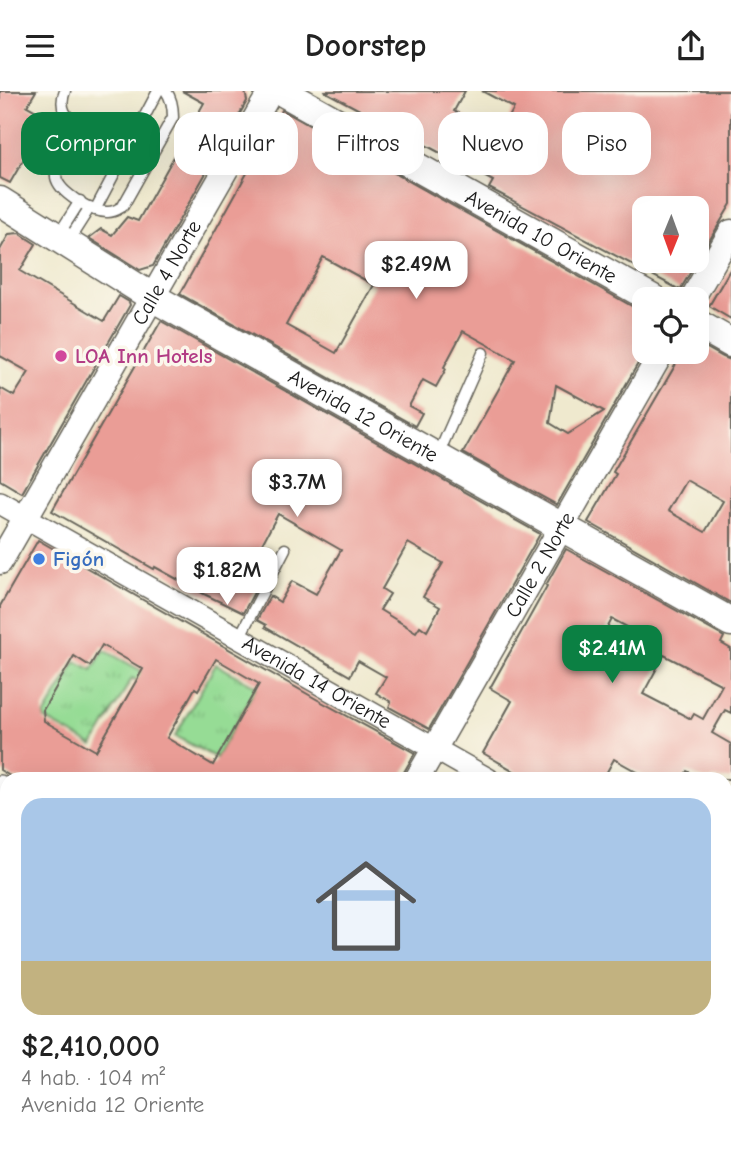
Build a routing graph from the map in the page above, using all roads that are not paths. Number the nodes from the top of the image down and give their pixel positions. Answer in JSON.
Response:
{"nodes":[{"id":1,"x":65,"y":91,"type":"edge"},
{"id":2,"x":158,"y":91,"type":"edge"},
{"id":3,"x":166,"y":91,"type":"edge"},
{"id":4,"x":271,"y":91,"type":"edge"},
{"id":5,"x":281,"y":91,"type":"edge"},
{"id":6,"x":88,"y":206,"type":"junction"},
{"id":7,"x":3,"y":208,"type":"edge"},
{"id":8,"x":731,"y":232,"type":"edge"},
{"id":9,"x":62,"y":240,"type":"junction"},
{"id":10,"x":632,"y":287,"type":"edge"},
{"id":11,"x":699,"y":287,"type":"edge"},
{"id":12,"x":152,"y":297,"type":"junction"},
{"id":13,"x":709,"y":330,"type":"edge"},
{"id":14,"x":731,"y":343,"type":"edge"},
{"id":15,"x":483,"y":352,"type":"dead end"},
{"id":16,"x":655,"y":364,"type":"edge"},
{"id":17,"x":436,"y":457,"type":"junction"},
{"id":18,"x":0,"y":503,"type":"edge"},
{"id":19,"x":25,"y":517,"type":"junction"},
{"id":20,"x":561,"y":527,"type":"junction"},
{"id":21,"x":285,"y":549,"type":"dead end"},
{"id":22,"x":0,"y":562,"type":"edge"},
{"id":23,"x":731,"y":622,"type":"edge"},
{"id":24,"x":239,"y":638,"type":"junction"},
{"id":25,"x":434,"y":748,"type":"junction"},
{"id":26,"x":420,"y":772,"type":"edge"},
{"id":27,"x":476,"y":772,"type":"edge"}],
"edges":[{"from":1,"to":6,"type":"lane"},
{"from":2,"to":6,"type":"lane"},
{"from":3,"to":6,"type":"lane"},
{"from":4,"to":12,"type":"street","name":"Calle 4 Norte"},
{"from":5,"to":10,"type":"main road","name":"Avenida 10 Oriente"},
{"from":6,"to":9,"type":"lane"},
{"from":7,"to":9,"type":"main road","name":"Avenida 12 Oriente"},
{"from":8,"to":11,"type":"street"},
{"from":9,"to":12,"type":"main road","name":"Avenida 12 Oriente"},
{"from":12,"to":17,"type":"main road","name":"Avenida 12 Oriente"},
{"from":12,"to":19,"type":"street","name":"Calle 4 Norte"},
{"from":13,"to":14,"type":"main road"},
{"from":15,"to":17,"type":"lane"},
{"from":16,"to":20,"type":"street","name":"Calle 2 Norte"},
{"from":17,"to":20,"type":"main road","name":"Avenida 12 Oriente"},
{"from":18,"to":19,"type":"street","name":"Avenida 14 Oriente"},
{"from":19,"to":22,"type":"street","name":"Calle 4 Norte"},
{"from":19,"to":24,"type":"street","name":"Avenida 14 Oriente"},
{"from":20,"to":23,"type":"main road","name":"Avenida 12 Oriente"},
{"from":20,"to":25,"type":"street","name":"Calle 2 Norte"},
{"from":21,"to":24,"type":"lane"},
{"from":24,"to":25,"type":"street","name":"Avenida 14 Oriente"},
{"from":25,"to":26,"type":"street","name":"Calle 2 Norte"},
{"from":25,"to":27,"type":"street","name":"Avenida 14 Oriente"}]}
